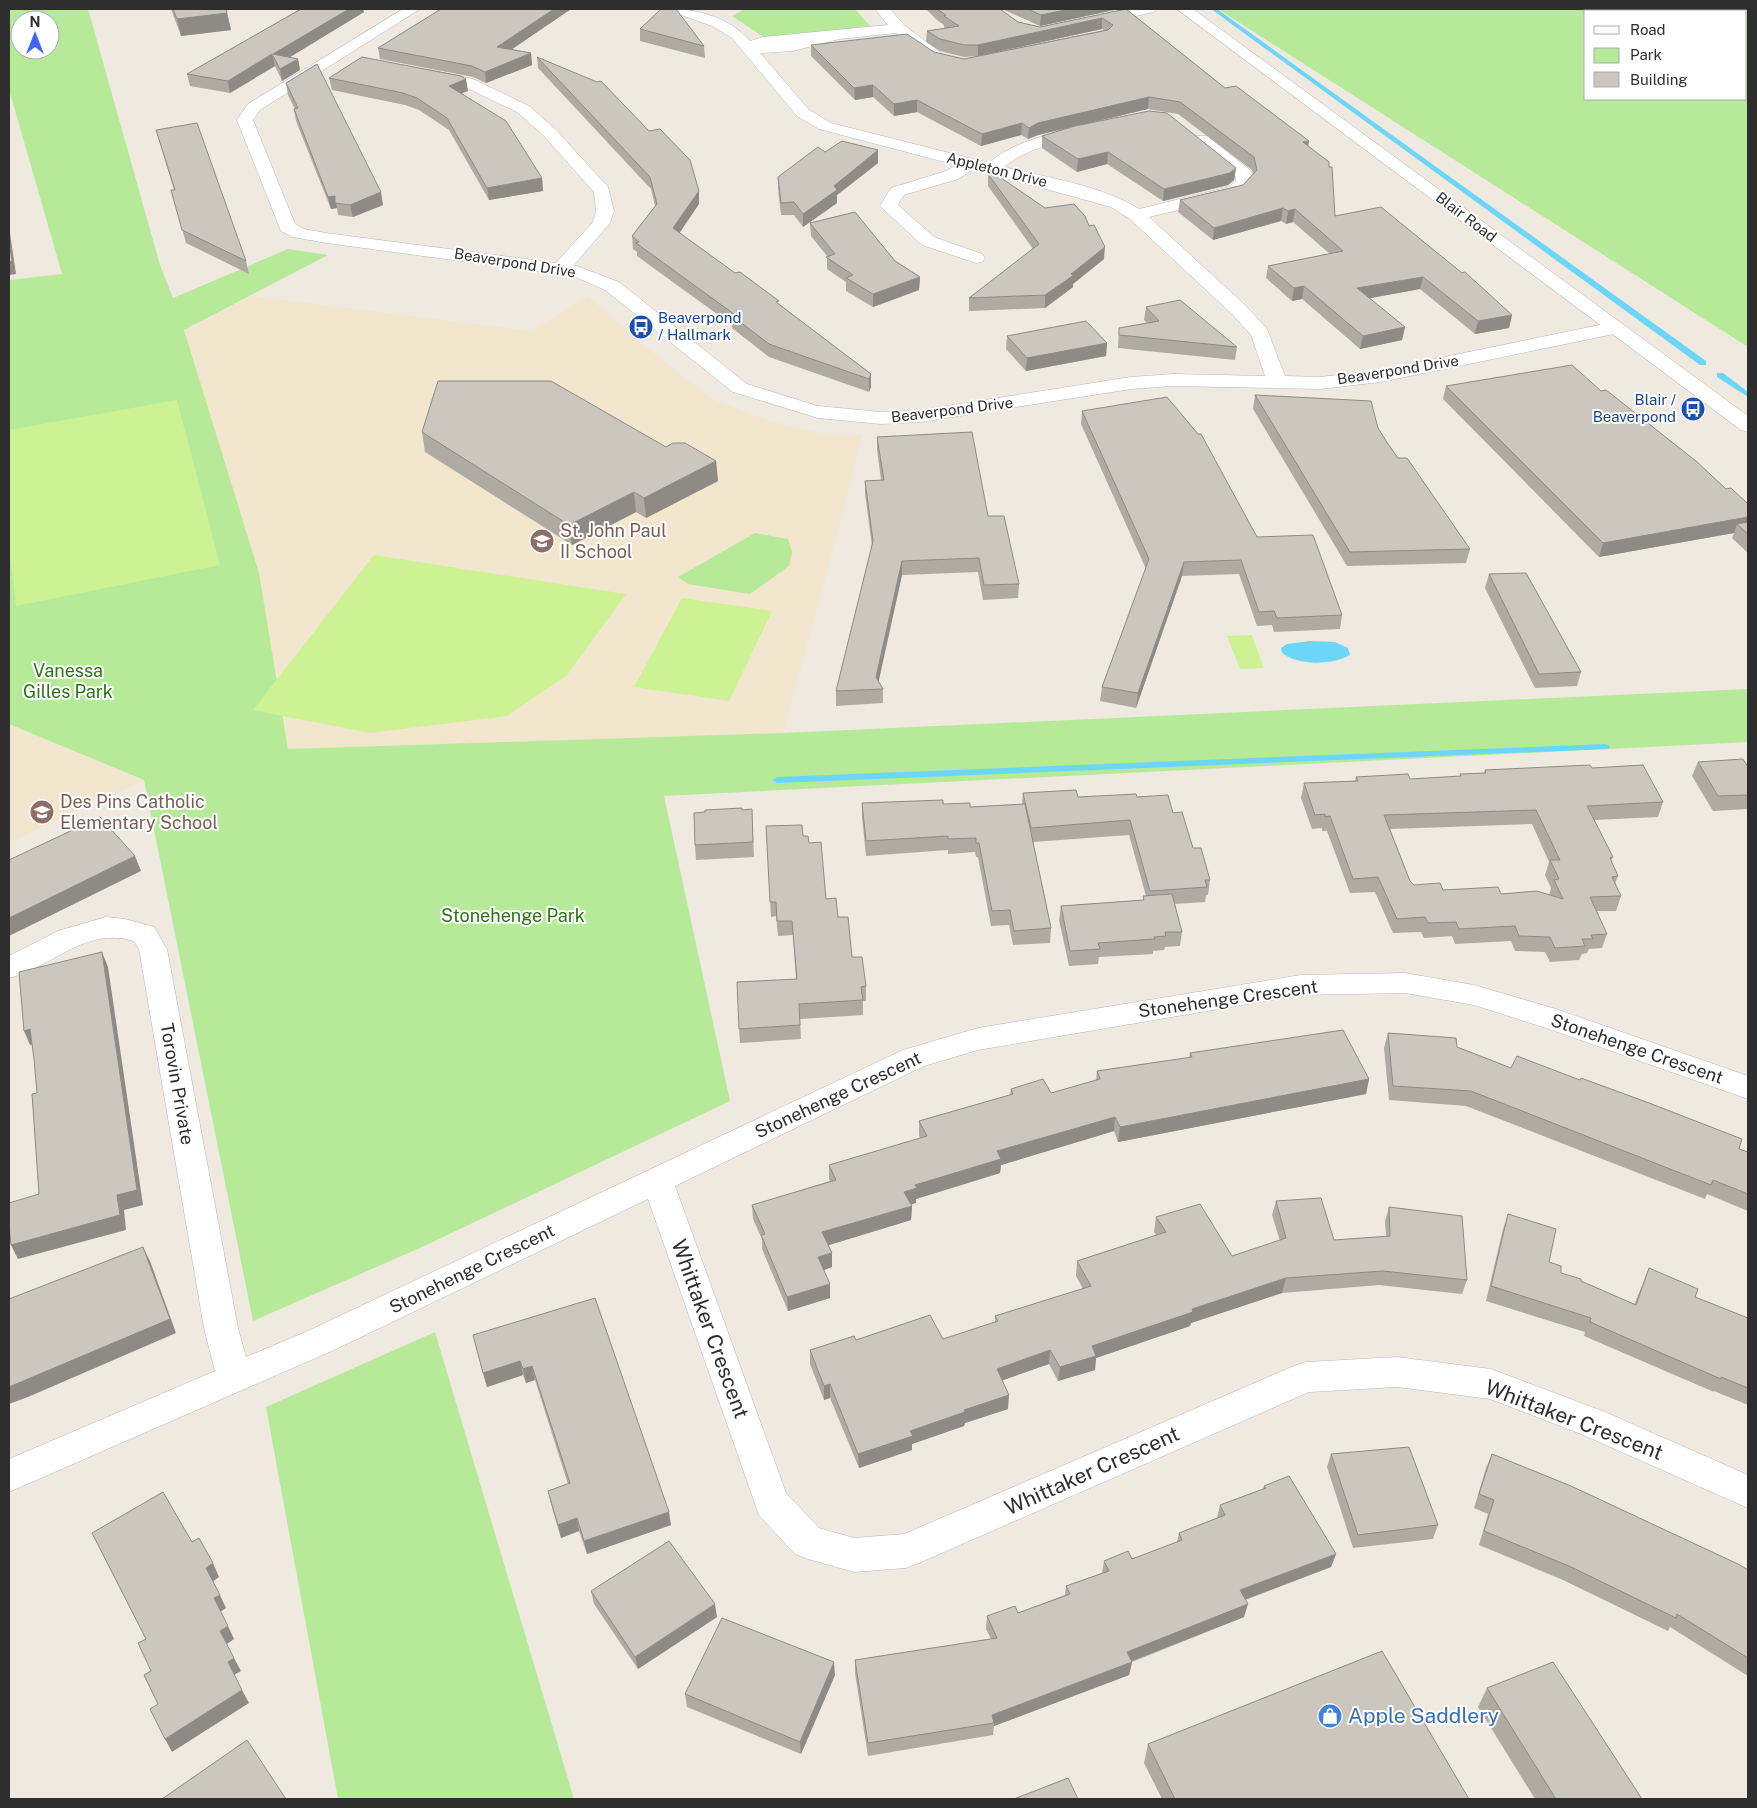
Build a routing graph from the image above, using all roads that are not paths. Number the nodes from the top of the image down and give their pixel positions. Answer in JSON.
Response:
{"nodes":[{"id":1,"x":413,"y":9,"type":"edge"},
{"id":2,"x":678,"y":9,"type":"edge"},
{"id":3,"x":882,"y":9,"type":"edge"},
{"id":4,"x":1149,"y":9,"type":"edge"},
{"id":5,"x":1184,"y":9,"type":"edge"},
{"id":6,"x":1077,"y":25,"type":"edge"},
{"id":7,"x":899,"y":28,"type":"junction"},
{"id":8,"x":748,"y":48,"type":"junction"},
{"id":9,"x":337,"y":57,"type":"junction"},
{"id":10,"x":362,"y":62,"type":"edge"},
{"id":11,"x":950,"y":63,"type":"edge"},
{"id":12,"x":410,"y":71,"type":"edge"},
{"id":13,"x":1094,"y":129,"type":"edge"},
{"id":14,"x":1187,"y":130,"type":"edge"},
{"id":15,"x":971,"y":163,"type":"junction"},
{"id":16,"x":992,"y":168,"type":"junction"},
{"id":17,"x":1136,"y":215,"type":"junction"},
{"id":18,"x":976,"y":258,"type":"dead end"},
{"id":19,"x":561,"y":268,"type":"junction"},
{"id":20,"x":1614,"y":328,"type":"junction"},
{"id":21,"x":1277,"y":381,"type":"junction"},
{"id":22,"x":1748,"y":426,"type":"edge"},
{"id":23,"x":9,"y":968,"type":"edge"},
{"id":24,"x":1748,"y":1088,"type":"edge"},
{"id":25,"x":657,"y":1180,"type":"junction"},
{"id":26,"x":234,"y":1378,"type":"junction"},
{"id":27,"x":9,"y":1476,"type":"edge"},
{"id":28,"x":1748,"y":1492,"type":"edge"}],
"edges":[{"from":1,"to":9,"type":"street","name":"Beaverpond Drive"},
{"from":2,"to":8,"type":"street","name":"Appleton Drive"},
{"from":3,"to":7,"type":"street"},
{"from":4,"to":6,"type":"street"},
{"from":5,"to":20,"type":"street","name":"Blair Road"},
{"from":7,"to":8,"type":"street"},
{"from":7,"to":11,"type":"street"},
{"from":8,"to":15,"type":"street","name":"Appleton Drive"},
{"from":9,"to":10,"type":"street"},
{"from":9,"to":19,"type":"street","name":"Beaverpond Drive"},
{"from":12,"to":19,"type":"street"},
{"from":13,"to":16,"type":"street"},
{"from":14,"to":17,"type":"street"},
{"from":15,"to":16,"type":"street","name":"Appleton Drive"},
{"from":15,"to":18,"type":"street"},
{"from":16,"to":17,"type":"street","name":"Appleton Drive"},
{"from":17,"to":21,"type":"street","name":"Appleton Drive"},
{"from":19,"to":21,"type":"street","name":"Beaverpond Drive"},
{"from":20,"to":21,"type":"street","name":"Beaverpond Drive"},
{"from":20,"to":22,"type":"street","name":"Blair Road"},
{"from":23,"to":26,"type":"street","name":"Torovin Private"},
{"from":24,"to":25,"type":"street","name":"Stonehenge Crescent"},
{"from":25,"to":26,"type":"street","name":"Stonehenge Crescent"},
{"from":25,"to":28,"type":"street","name":"Whittaker Crescent"},
{"from":26,"to":27,"type":"street","name":"Stonehenge Crescent"}]}
